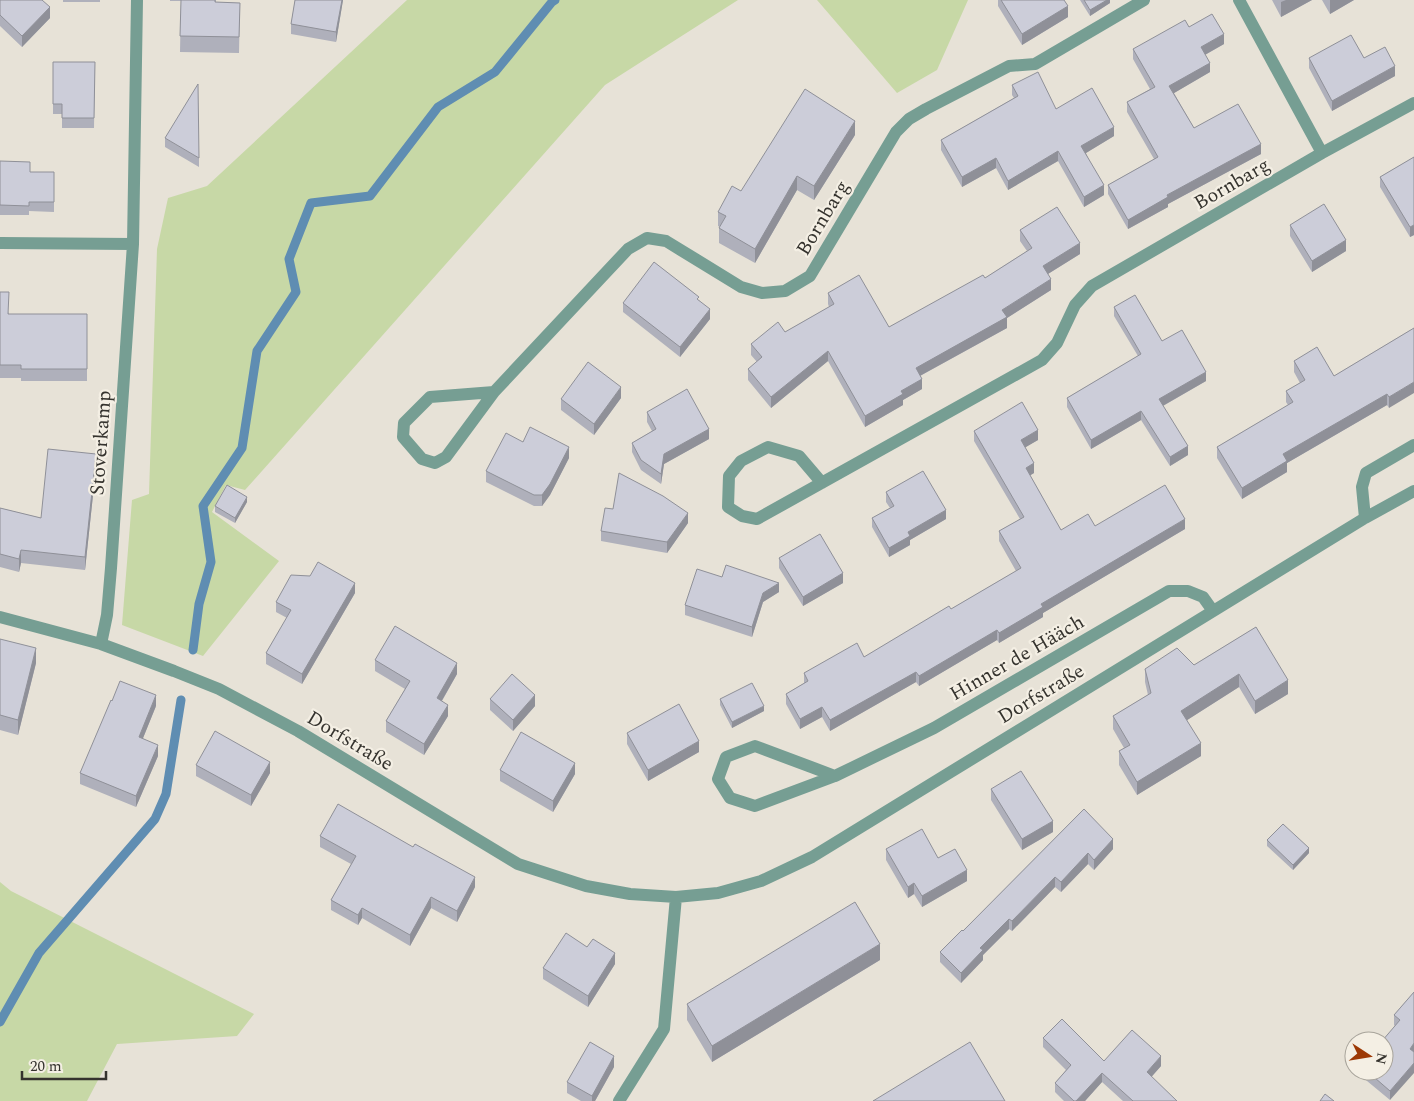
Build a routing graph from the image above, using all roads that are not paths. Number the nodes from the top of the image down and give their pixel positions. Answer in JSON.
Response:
{"nodes":[{"id":1,"x":138,"y":0,"type":"edge"},
{"id":2,"x":1144,"y":0,"type":"edge"},
{"id":3,"x":1239,"y":0,"type":"edge"},
{"id":4,"x":1414,"y":103,"type":"edge"},
{"id":5,"x":1322,"y":153,"type":"junction"},
{"id":6,"x":0,"y":243,"type":"edge"},
{"id":7,"x":133,"y":244,"type":"junction"},
{"id":8,"x":494,"y":392,"type":"junction"},
{"id":9,"x":1414,"y":445,"type":"edge"},
{"id":10,"x":822,"y":483,"type":"junction"},
{"id":11,"x":1414,"y":491,"type":"edge"},
{"id":12,"x":1365,"y":518,"type":"junction"},
{"id":13,"x":1213,"y":611,"type":"junction"},
{"id":14,"x":0,"y":617,"type":"edge"},
{"id":15,"x":101,"y":644,"type":"junction"},
{"id":16,"x":835,"y":776,"type":"junction"},
{"id":17,"x":676,"y":896,"type":"junction"},
{"id":18,"x":619,"y":1101,"type":"edge"}],
"edges":[{"from":1,"to":7,"type":"street","name":"Stoverkamp"},
{"from":2,"to":8,"type":"street","name":"Bornbarg"},
{"from":3,"to":5,"type":"street"},
{"from":4,"to":5,"type":"street","name":"Bornbarg"},
{"from":5,"to":10,"type":"street","name":"Bornbarg"},
{"from":6,"to":7,"type":"street"},
{"from":7,"to":15,"type":"street","name":"Stoverkamp"},
{"from":8,"to":8,"type":"street","name":"Bornbarg"},
{"from":9,"to":12,"type":"street"},
{"from":10,"to":10,"type":"street","name":"Bornbarg"},
{"from":11,"to":12,"type":"street","name":"Dorfstraße"},
{"from":12,"to":13,"type":"street","name":"Dorfstraße"},
{"from":13,"to":16,"type":"street","name":"Hinner de Hääch"},
{"from":13,"to":17,"type":"street","name":"Dorfstraße"},
{"from":14,"to":15,"type":"street","name":"Dorfstraße"},
{"from":15,"to":17,"type":"street","name":"Dorfstraße"},
{"from":16,"to":16,"type":"street","name":"Hinner de Hääch"},
{"from":17,"to":18,"type":"street"}]}
